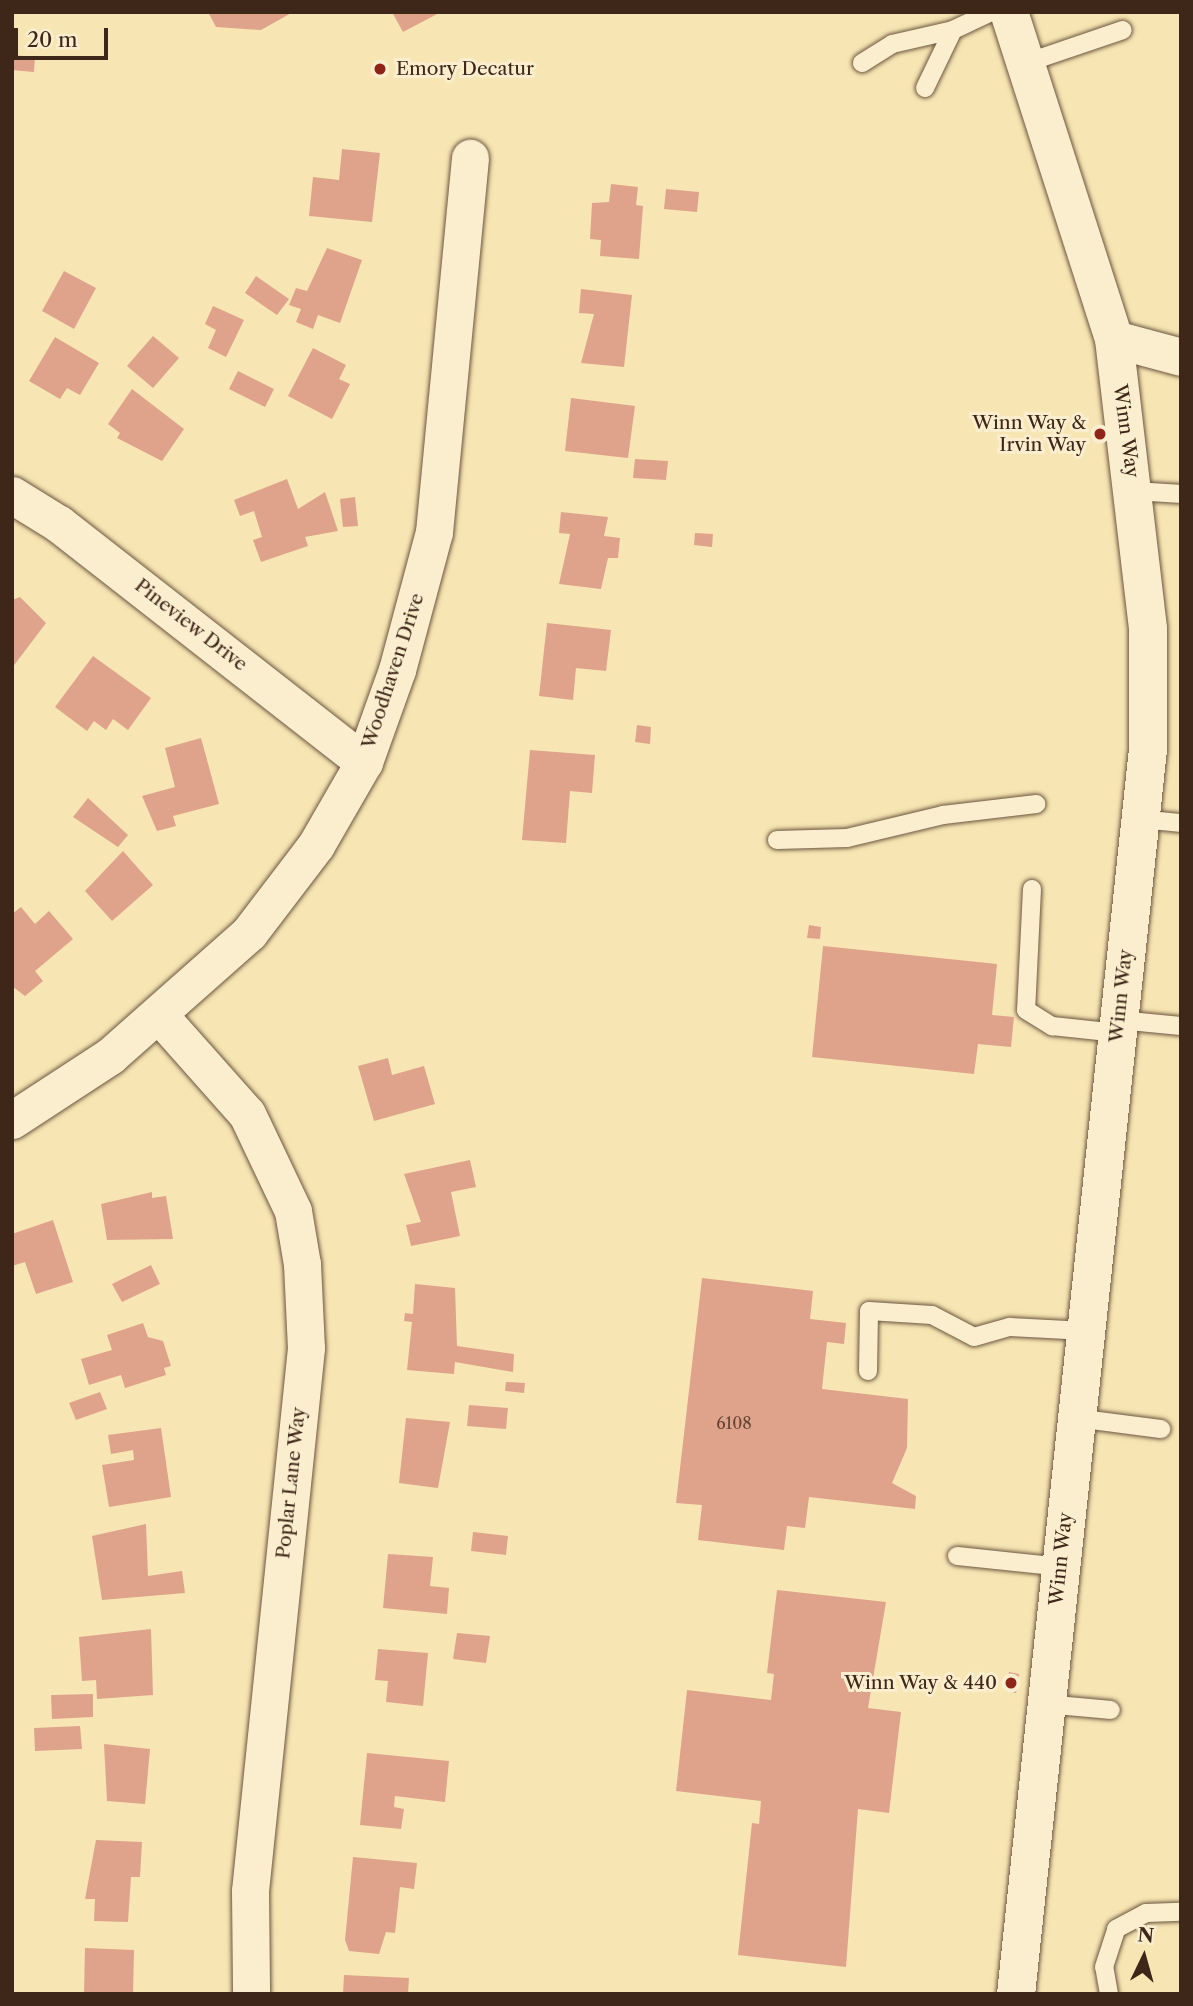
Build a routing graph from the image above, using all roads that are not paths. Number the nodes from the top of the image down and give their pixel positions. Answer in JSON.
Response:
{"nodes":[{"id":1,"x":992,"y":12,"type":"edge"},
{"id":2,"x":1009,"y":12,"type":"edge"},
{"id":3,"x":953,"y":30,"type":"junction"},
{"id":4,"x":1122,"y":30,"type":"dead end"},
{"id":5,"x":862,"y":63,"type":"dead end"},
{"id":6,"x":1026,"y":63,"type":"junction"},
{"id":7,"x":925,"y":88,"type":"dead end"},
{"id":8,"x":470,"y":158,"type":"dead end"},
{"id":9,"x":1114,"y":339,"type":"junction"},
{"id":10,"x":1181,"y":357,"type":"edge"},
{"id":11,"x":1135,"y":491,"type":"junction"},
{"id":12,"x":1181,"y":494,"type":"edge"},
{"id":13,"x":12,"y":495,"type":"edge"},
{"id":14,"x":364,"y":762,"type":"junction"},
{"id":15,"x":1036,"y":804,"type":"dead end"},
{"id":16,"x":1140,"y":819,"type":"junction"},
{"id":17,"x":1181,"y":823,"type":"edge"},
{"id":18,"x":777,"y":840,"type":"dead end"},
{"id":19,"x":1032,"y":889,"type":"dead end"},
{"id":20,"x":159,"y":1015,"type":"junction"},
{"id":21,"x":1118,"y":1026,"type":"junction"},
{"id":22,"x":1181,"y":1026,"type":"edge"},
{"id":23,"x":12,"y":1120,"type":"edge"},
{"id":24,"x":1086,"y":1331,"type":"junction"},
{"id":25,"x":868,"y":1371,"type":"dead end"},
{"id":26,"x":1076,"y":1418,"type":"junction"},
{"id":27,"x":1161,"y":1429,"type":"dead end"},
{"id":28,"x":957,"y":1556,"type":"dead end"},
{"id":29,"x":1061,"y":1567,"type":"junction"},
{"id":30,"x":1046,"y":1704,"type":"junction"},
{"id":31,"x":1111,"y":1710,"type":"dead end"},
{"id":32,"x":1181,"y":1912,"type":"edge"},
{"id":33,"x":251,"y":1994,"type":"edge"},
{"id":34,"x":1016,"y":1994,"type":"edge"},
{"id":35,"x":1109,"y":1994,"type":"edge"}],
"edges":[{"from":1,"to":3,"type":"lane"},
{"from":2,"to":6,"type":"street","name":"Winn Way"},
{"from":3,"to":5,"type":"lane"},
{"from":3,"to":7,"type":"lane"},
{"from":4,"to":6,"type":"lane"},
{"from":6,"to":9,"type":"street","name":"Winn Way"},
{"from":8,"to":14,"type":"street","name":"Woodhaven Drive"},
{"from":9,"to":10,"type":"street"},
{"from":9,"to":11,"type":"street","name":"Winn Way"},
{"from":11,"to":12,"type":"lane"},
{"from":11,"to":16,"type":"street","name":"Winn Way"},
{"from":13,"to":14,"type":"street","name":"Pineview Drive"},
{"from":14,"to":20,"type":"street","name":"Woodhaven Drive"},
{"from":15,"to":18,"type":"lane"},
{"from":16,"to":17,"type":"lane"},
{"from":16,"to":21,"type":"street","name":"Winn Way"},
{"from":19,"to":21,"type":"lane"},
{"from":20,"to":23,"type":"street","name":"Woodhaven Drive"},
{"from":20,"to":33,"type":"street","name":"Poplar Lane Way"},
{"from":21,"to":22,"type":"lane"},
{"from":21,"to":24,"type":"street","name":"Winn Way"},
{"from":24,"to":25,"type":"lane"},
{"from":24,"to":26,"type":"street","name":"Winn Way"},
{"from":26,"to":27,"type":"lane"},
{"from":26,"to":29,"type":"street","name":"Winn Way"},
{"from":28,"to":29,"type":"lane"},
{"from":29,"to":30,"type":"street","name":"Winn Way"},
{"from":30,"to":31,"type":"lane"},
{"from":30,"to":34,"type":"street","name":"Winn Way"},
{"from":32,"to":35,"type":"lane"}]}
